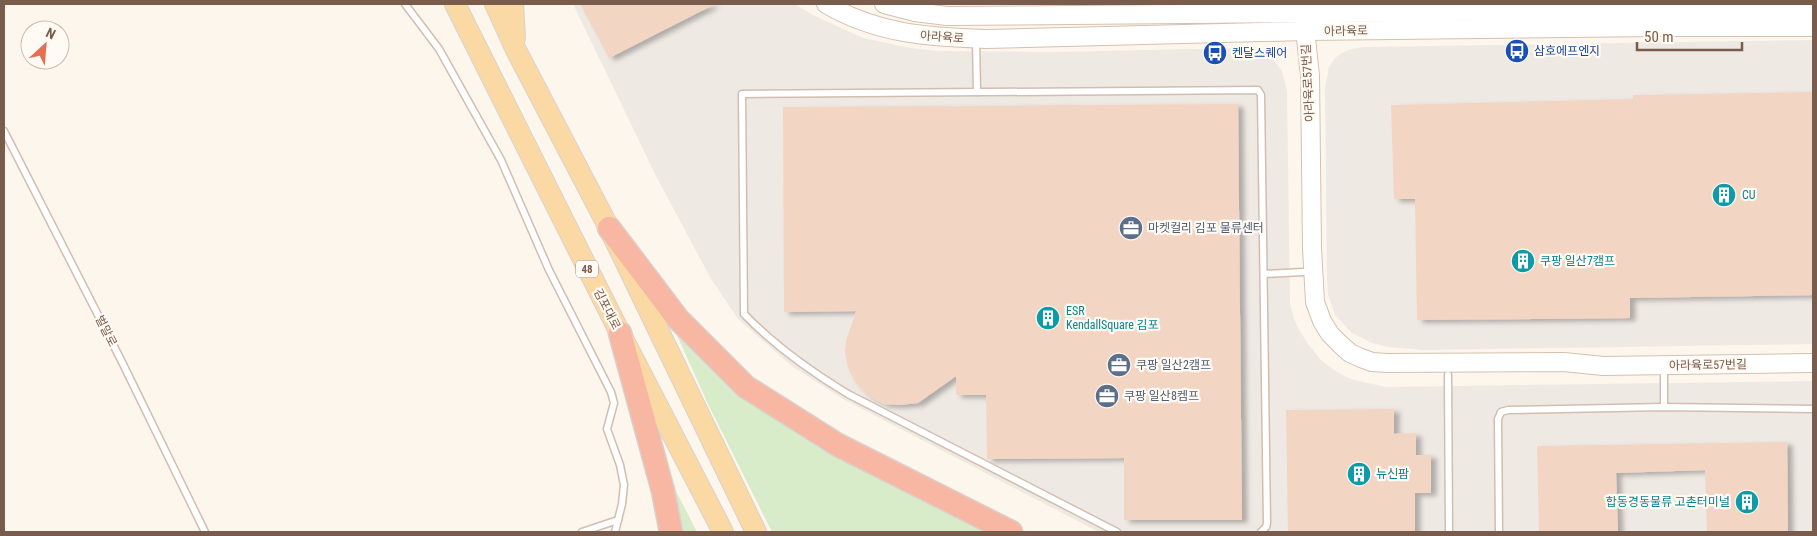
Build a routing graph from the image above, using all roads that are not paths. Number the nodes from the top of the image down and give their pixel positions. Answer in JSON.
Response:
{"nodes":[{"id":1,"x":405,"y":4,"type":"edge"},
{"id":2,"x":455,"y":4,"type":"edge"},
{"id":3,"x":495,"y":4,"type":"edge"},
{"id":4,"x":513,"y":4,"type":"edge"},
{"id":5,"x":826,"y":4,"type":"edge"},
{"id":6,"x":884,"y":4,"type":"edge"},
{"id":7,"x":1304,"y":8,"type":"edge"},
{"id":8,"x":1813,"y":9,"type":"edge"},
{"id":9,"x":1813,"y":27,"type":"edge"},
{"id":10,"x":1304,"y":31,"type":"junction"},
{"id":11,"x":976,"y":39,"type":"junction"},
{"id":12,"x":516,"y":50,"type":"junction"},
{"id":13,"x":977,"y":92,"type":"junction"},
{"id":14,"x":4,"y":131,"type":"edge"},
{"id":15,"x":609,"y":228,"type":"junction"},
{"id":16,"x":1303,"y":272,"type":"junction"},
{"id":17,"x":1264,"y":274,"type":"junction"},
{"id":18,"x":620,"y":333,"type":"junction"},
{"id":19,"x":1813,"y":363,"type":"edge"},
{"id":20,"x":1603,"y":366,"type":"junction"},
{"id":21,"x":1664,"y":366,"type":"junction"},
{"id":22,"x":1448,"y":375,"type":"junction"},
{"id":23,"x":1664,"y":407,"type":"junction"},
{"id":24,"x":1813,"y":409,"type":"edge"},
{"id":25,"x":618,"y":520,"type":"junction"},
{"id":26,"x":205,"y":532,"type":"edge"},
{"id":27,"x":582,"y":532,"type":"edge"},
{"id":28,"x":614,"y":532,"type":"edge"},
{"id":29,"x":671,"y":532,"type":"edge"},
{"id":30,"x":723,"y":532,"type":"edge"},
{"id":31,"x":756,"y":532,"type":"edge"},
{"id":32,"x":1011,"y":532,"type":"edge"},
{"id":33,"x":1117,"y":532,"type":"edge"},
{"id":34,"x":1261,"y":532,"type":"edge"},
{"id":35,"x":1449,"y":532,"type":"edge"},
{"id":36,"x":1499,"y":532,"type":"edge"}],
"edges":[{"from":1,"to":25,"type":"lane"},
{"from":2,"to":18,"type":"main road","name":"김포대로","number":"48"},
{"from":3,"to":12,"type":"main road"},
{"from":4,"to":12,"type":"main road"},
{"from":5,"to":11,"type":"street","name":"아라육로"},
{"from":6,"to":7,"type":"street","name":"아라육로"},
{"from":7,"to":8,"type":"street","name":"아라육로"},
{"from":7,"to":10,"type":"street"},
{"from":9,"to":10,"type":"street","name":"아라육로"},
{"from":10,"to":11,"type":"street","name":"아라육로"},
{"from":10,"to":16,"type":"street","name":"아라육로57번길"},
{"from":10,"to":20,"type":"street","name":"아라육로57번길"},
{"from":11,"to":13,"type":"lane"},
{"from":12,"to":15,"type":"main road"},
{"from":13,"to":17,"type":"lane"},
{"from":13,"to":33,"type":"lane"},
{"from":14,"to":26,"type":"lane","name":"벌말로"},
{"from":15,"to":31,"type":"main road"},
{"from":15,"to":32,"type":"highway"},
{"from":16,"to":17,"type":"lane"},
{"from":16,"to":22,"type":"street","name":"아라육로57번길"},
{"from":17,"to":34,"type":"lane"},
{"from":18,"to":29,"type":"highway"},
{"from":18,"to":30,"type":"main road","name":"김포대로","number":"48"},
{"from":19,"to":21,"type":"street","name":"아라육로57번길"},
{"from":20,"to":21,"type":"street","name":"아라육로57번길"},
{"from":20,"to":22,"type":"street","name":"아라육로57번길"},
{"from":21,"to":23,"type":"lane"},
{"from":22,"to":35,"type":"lane"},
{"from":23,"to":24,"type":"lane"},
{"from":23,"to":36,"type":"lane"},
{"from":25,"to":27,"type":"lane"},
{"from":25,"to":28,"type":"lane"}]}
